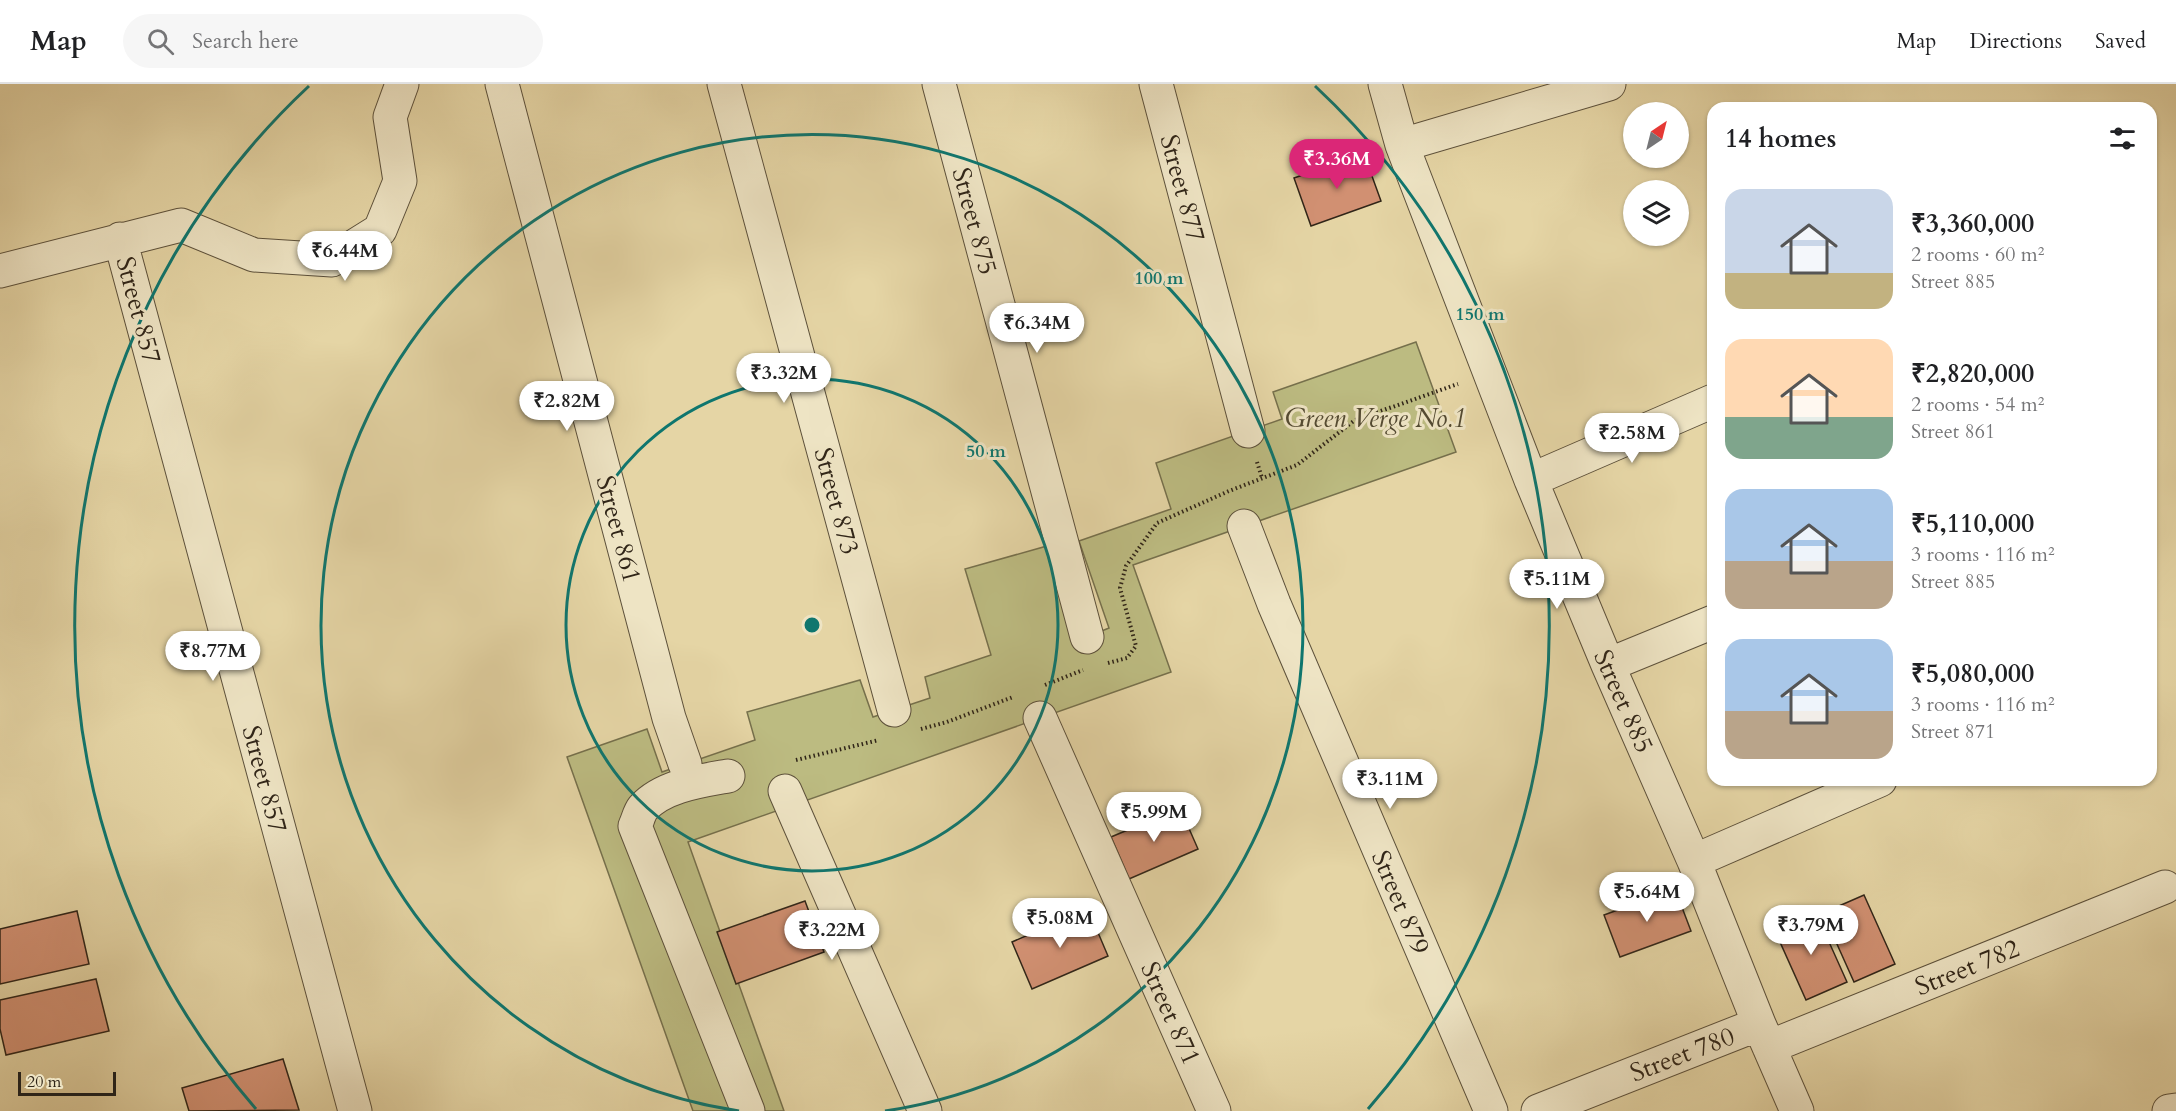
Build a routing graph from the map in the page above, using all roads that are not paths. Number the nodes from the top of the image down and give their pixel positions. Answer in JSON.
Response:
{"nodes":[{"id":1,"x":402,"y":84,"type":"edge"},
{"id":2,"x":502,"y":84,"type":"edge"},
{"id":3,"x":724,"y":84,"type":"edge"},
{"id":4,"x":939,"y":84,"type":"edge"},
{"id":5,"x":1156,"y":84,"type":"edge"},
{"id":6,"x":1385,"y":84,"type":"edge"},
{"id":7,"x":1609,"y":84,"type":"edge"},
{"id":8,"x":1402,"y":145,"type":"junction"},
{"id":9,"x":120,"y":239,"type":"junction"},
{"id":10,"x":0,"y":271,"type":"edge"},
{"id":11,"x":1707,"y":404,"type":"edge"},
{"id":12,"x":1248,"y":431,"type":"dead end"},
{"id":13,"x":1531,"y":480,"type":"junction"},
{"id":14,"x":1244,"y":526,"type":"dead end"},
{"id":15,"x":1707,"y":624,"type":"edge"},
{"id":16,"x":1093,"y":651,"type":"road end"},
{"id":17,"x":1608,"y":665,"type":"junction"},
{"id":18,"x":1034,"y":700,"type":"road end"},
{"id":19,"x":892,"y":724,"type":"road end"},
{"id":20,"x":685,"y":764,"type":"dead end"},
{"id":21,"x":728,"y":776,"type":"dead end"},
{"id":22,"x":787,"y":776,"type":"road end"},
{"id":23,"x":1867,"y":786,"type":"edge"},
{"id":24,"x":1694,"y":861,"type":"junction"},
{"id":25,"x":2165,"y":887,"type":"dead end"},
{"id":26,"x":1764,"y":1036,"type":"junction"},
{"id":27,"x":2176,"y":1110,"type":"edge"},
{"id":28,"x":355,"y":1111,"type":"edge"},
{"id":29,"x":748,"y":1111,"type":"edge"},
{"id":30,"x":925,"y":1111,"type":"edge"},
{"id":31,"x":1214,"y":1111,"type":"edge"},
{"id":32,"x":1491,"y":1111,"type":"edge"},
{"id":33,"x":1538,"y":1111,"type":"edge"},
{"id":34,"x":1797,"y":1111,"type":"edge"},
{"id":35,"x":2169,"y":1111,"type":"edge"}],
"edges":[{"from":1,"to":9,"type":"street"},
{"from":2,"to":20,"type":"street","name":"Street 861"},
{"from":3,"to":19,"type":"street","name":"Street 873"},
{"from":4,"to":16,"type":"street","name":"Street 875"},
{"from":5,"to":12,"type":"street","name":"Street 877"},
{"from":6,"to":8,"type":"street","name":"Street 885"},
{"from":7,"to":8,"type":"street"},
{"from":8,"to":13,"type":"street","name":"Street 885"},
{"from":9,"to":10,"type":"street"},
{"from":9,"to":28,"type":"street","name":"Street 857"},
{"from":11,"to":13,"type":"street"},
{"from":13,"to":17,"type":"street","name":"Street 885"},
{"from":14,"to":32,"type":"street","name":"Street 879"},
{"from":15,"to":17,"type":"street"},
{"from":17,"to":24,"type":"street","name":"Street 885"},
{"from":18,"to":31,"type":"street","name":"Street 871"},
{"from":21,"to":29,"type":"street"},
{"from":22,"to":30,"type":"street"},
{"from":23,"to":24,"type":"street"},
{"from":24,"to":26,"type":"street","name":"Street 885"},
{"from":25,"to":26,"type":"street","name":"Street 782"},
{"from":26,"to":33,"type":"street","name":"Street 780"},
{"from":26,"to":34,"type":"street","name":"Street 885"},
{"from":27,"to":35,"type":"street"}]}
